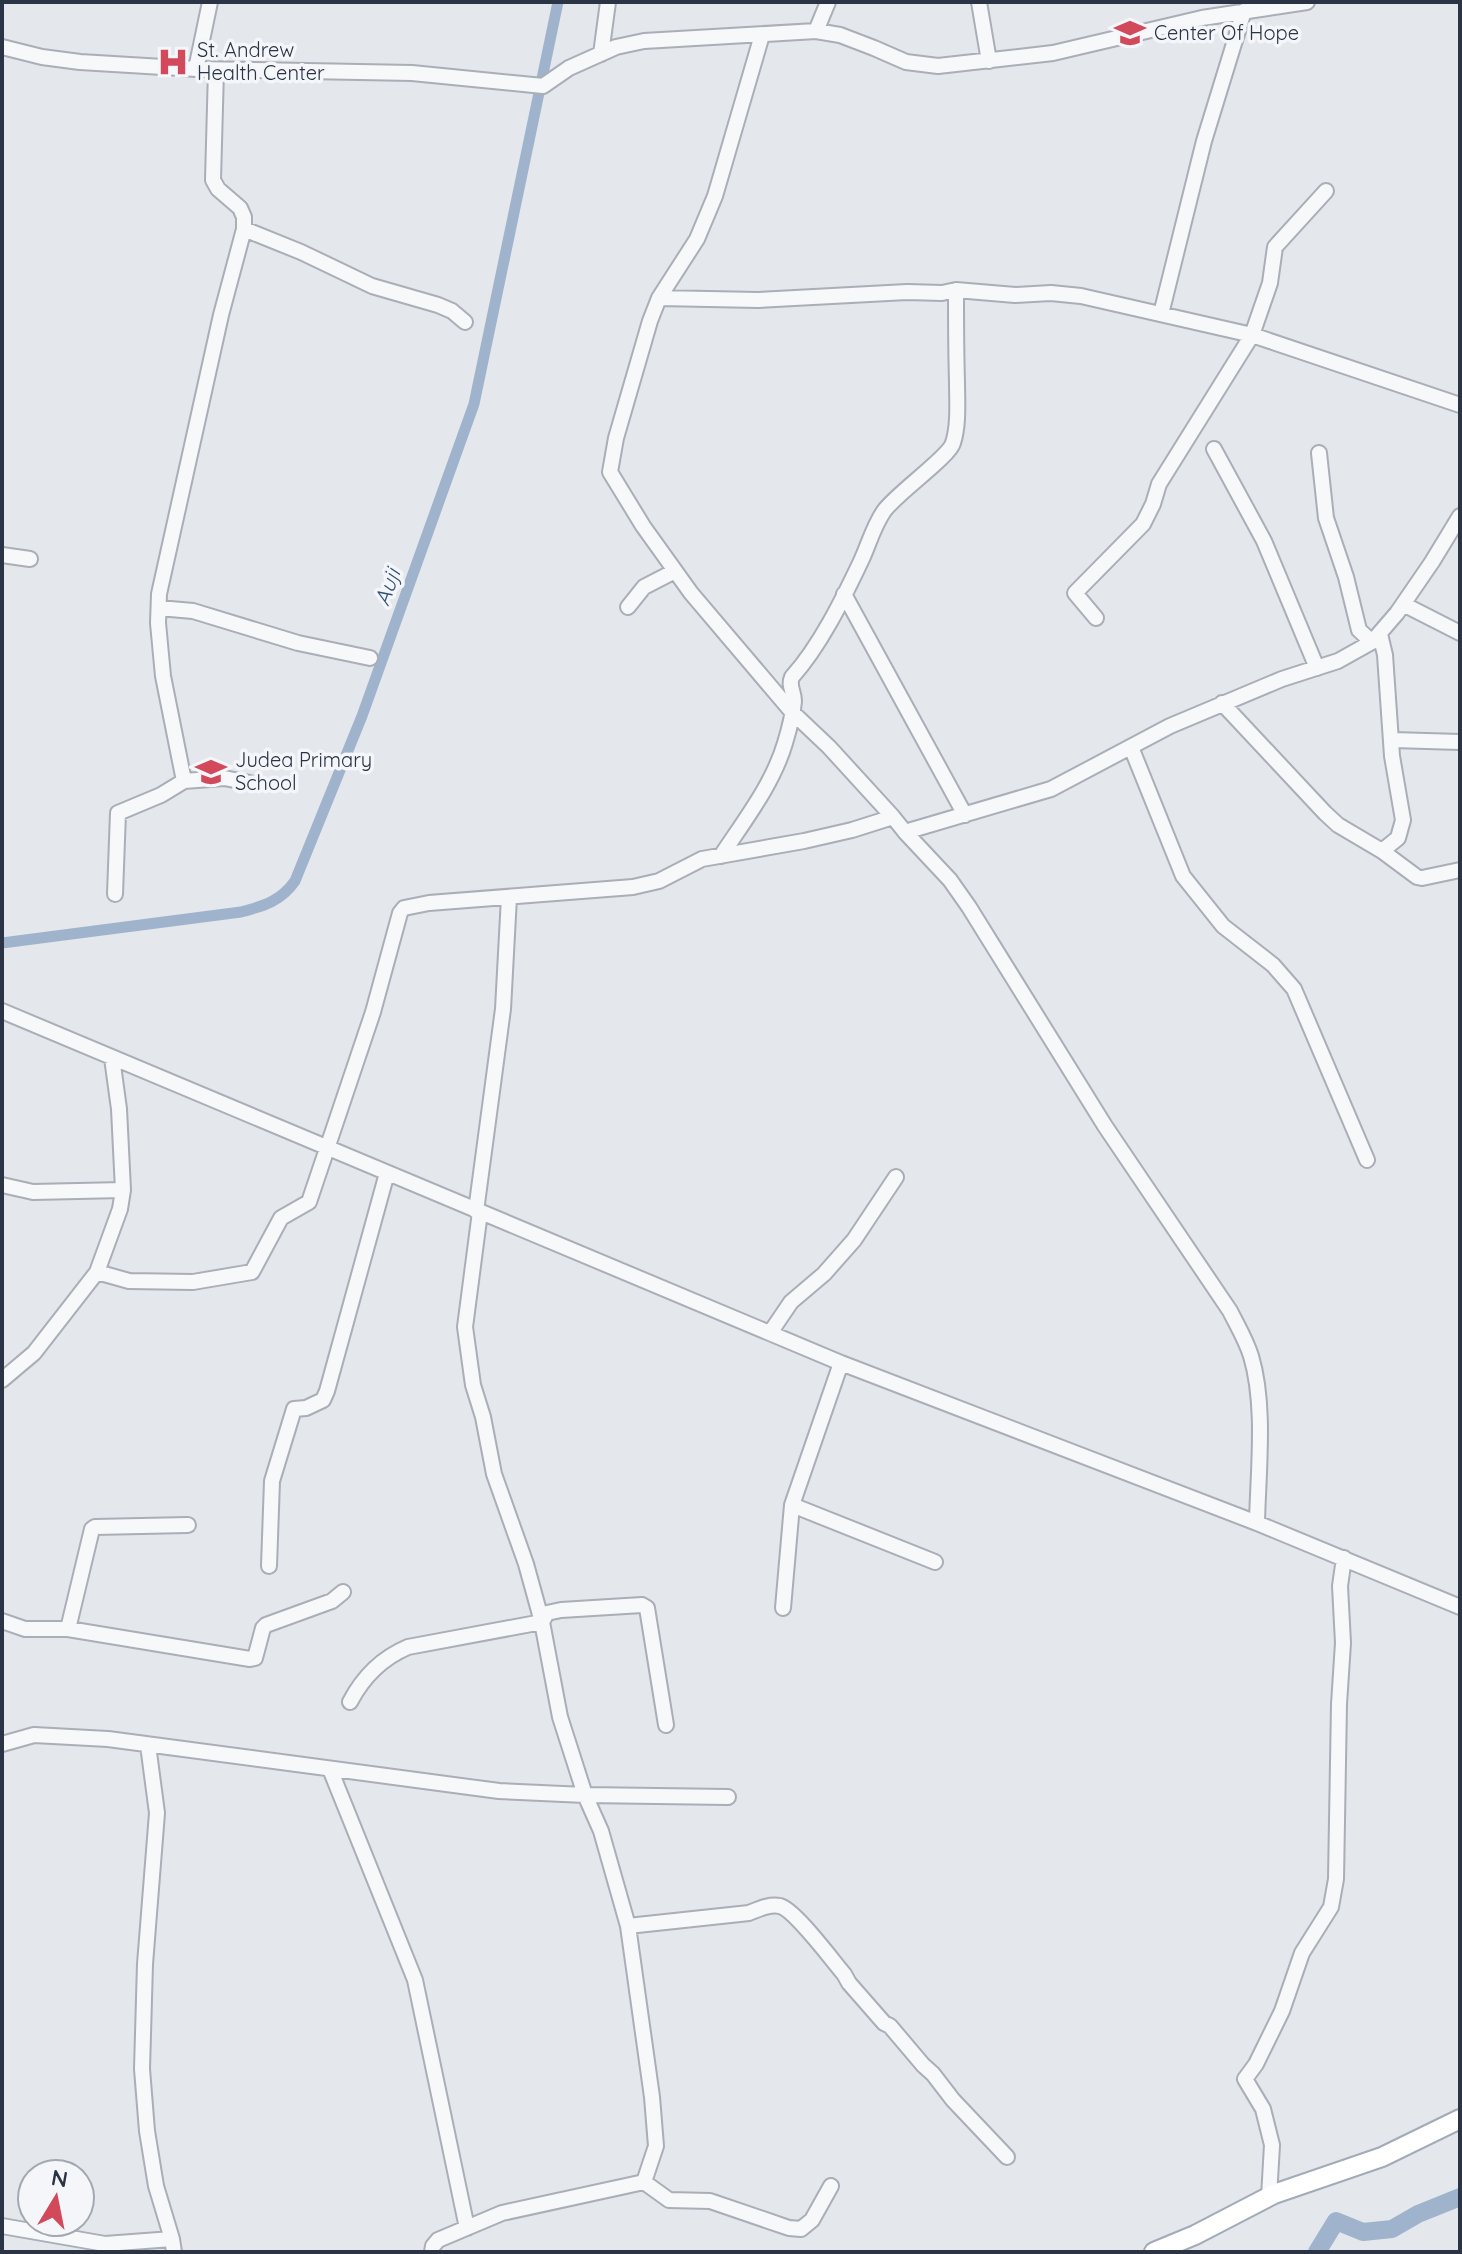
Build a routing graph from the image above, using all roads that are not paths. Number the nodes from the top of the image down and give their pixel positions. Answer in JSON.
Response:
{"nodes":[{"id":1,"x":210,"y":2,"type":"edge"},
{"id":2,"x":608,"y":2,"type":"edge"},
{"id":3,"x":828,"y":2,"type":"edge"},
{"id":4,"x":979,"y":2,"type":"edge"},
{"id":5,"x":1302,"y":2,"type":"edge"},
{"id":6,"x":1244,"y":11,"type":"junction"},
{"id":7,"x":816,"y":31,"type":"junction"},
{"id":8,"x":762,"y":35,"type":"junction"},
{"id":9,"x":2,"y":47,"type":"edge"},
{"id":10,"x":601,"y":54,"type":"junction"},
{"id":11,"x":989,"y":61,"type":"junction"},
{"id":12,"x":196,"y":69,"type":"junction"},
{"id":13,"x":216,"y":70,"type":"junction"},
{"id":14,"x":1326,"y":191,"type":"dead end"},
{"id":15,"x":244,"y":229,"type":"junction"},
{"id":16,"x":956,"y":290,"type":"junction"},
{"id":17,"x":659,"y":298,"type":"junction"},
{"id":18,"x":1161,"y":314,"type":"junction"},
{"id":19,"x":465,"y":322,"type":"dead end"},
{"id":20,"x":1252,"y":335,"type":"junction"},
{"id":21,"x":1460,"y":405,"type":"edge"},
{"id":22,"x":1214,"y":449,"type":"dead end"},
{"id":23,"x":1319,"y":453,"type":"dead end"},
{"id":24,"x":1460,"y":516,"type":"edge"},
{"id":25,"x":2,"y":555,"type":"edge"},
{"id":26,"x":30,"y":559,"type":"dead end"},
{"id":27,"x":675,"y":571,"type":"junction"},
{"id":28,"x":844,"y":594,"type":"junction"},
{"id":29,"x":1403,"y":604,"type":"junction"},
{"id":30,"x":628,"y":607,"type":"dead end"},
{"id":31,"x":159,"y":608,"type":"junction"},
{"id":32,"x":1096,"y":618,"type":"dead end"},
{"id":33,"x":1460,"y":633,"type":"edge"},
{"id":34,"x":1376,"y":638,"type":"junction"},
{"id":35,"x":370,"y":658,"type":"dead end"},
{"id":36,"x":1317,"y":668,"type":"junction"},
{"id":37,"x":1222,"y":703,"type":"junction"},
{"id":38,"x":792,"y":712,"type":"junction"},
{"id":39,"x":1393,"y":740,"type":"junction"},
{"id":40,"x":1460,"y":742,"type":"edge"},
{"id":41,"x":1131,"y":747,"type":"junction"},
{"id":42,"x":184,"y":781,"type":"junction"},
{"id":43,"x":250,"y":783,"type":"dead end"},
{"id":44,"x":965,"y":815,"type":"junction"},
{"id":45,"x":893,"y":817,"type":"junction"},
{"id":46,"x":905,"y":832,"type":"junction"},
{"id":47,"x":1382,"y":851,"type":"junction"},
{"id":48,"x":721,"y":856,"type":"junction"},
{"id":49,"x":1460,"y":870,"type":"edge"},
{"id":50,"x":115,"y":894,"type":"dead end"},
{"id":51,"x":509,"y":897,"type":"junction"},
{"id":52,"x":2,"y":1011,"type":"edge"},
{"id":53,"x":112,"y":1058,"type":"junction"},
{"id":54,"x":327,"y":1148,"type":"junction"},
{"id":55,"x":1367,"y":1160,"type":"dead end"},
{"id":56,"x":387,"y":1173,"type":"junction"},
{"id":57,"x":896,"y":1177,"type":"dead end"},
{"id":58,"x":2,"y":1185,"type":"edge"},
{"id":59,"x":123,"y":1190,"type":"junction"},
{"id":60,"x":478,"y":1211,"type":"junction"},
{"id":61,"x":97,"y":1272,"type":"junction"},
{"id":62,"x":770,"y":1333,"type":"junction"},
{"id":63,"x":841,"y":1363,"type":"junction"},
{"id":64,"x":2,"y":1380,"type":"edge"},
{"id":65,"x":792,"y":1505,"type":"junction"},
{"id":66,"x":1257,"y":1523,"type":"junction"},
{"id":67,"x":188,"y":1525,"type":"dead end"},
{"id":68,"x":1344,"y":1558,"type":"junction"},
{"id":69,"x":935,"y":1562,"type":"dead end"},
{"id":70,"x":269,"y":1566,"type":"dead end"},
{"id":71,"x":343,"y":1592,"type":"dead end"},
{"id":72,"x":1460,"y":1607,"type":"edge"},
{"id":73,"x":783,"y":1608,"type":"dead end"},
{"id":74,"x":2,"y":1621,"type":"edge"},
{"id":75,"x":542,"y":1622,"type":"junction"},
{"id":76,"x":68,"y":1629,"type":"junction"},
{"id":77,"x":350,"y":1702,"type":"dead end"},
{"id":78,"x":666,"y":1725,"type":"dead end"},
{"id":79,"x":2,"y":1744,"type":"edge"},
{"id":80,"x":148,"y":1745,"type":"junction"},
{"id":81,"x":330,"y":1769,"type":"junction"},
{"id":82,"x":585,"y":1795,"type":"junction"},
{"id":83,"x":728,"y":1797,"type":"dead end"},
{"id":84,"x":628,"y":1926,"type":"junction"},
{"id":85,"x":1460,"y":2119,"type":"edge"},
{"id":86,"x":1007,"y":2157,"type":"dead end"},
{"id":87,"x":644,"y":2182,"type":"junction"},
{"id":88,"x":831,"y":2186,"type":"dead end"},
{"id":89,"x":1269,"y":2197,"type":"junction"},
{"id":90,"x":2,"y":2226,"type":"edge"},
{"id":91,"x":467,"y":2228,"type":"junction"},
{"id":92,"x":173,"y":2245,"type":"edge"},
{"id":93,"x":432,"y":2252,"type":"edge"},
{"id":94,"x":1154,"y":2252,"type":"edge"}],
"edges":[{"from":1,"to":12,"type":"street"},
{"from":2,"to":10,"type":"street"},
{"from":3,"to":7,"type":"street"},
{"from":4,"to":11,"type":"street"},
{"from":5,"to":6,"type":"street"},
{"from":6,"to":11,"type":"street"},
{"from":6,"to":18,"type":"street"},
{"from":7,"to":8,"type":"street"},
{"from":7,"to":11,"type":"street"},
{"from":8,"to":10,"type":"street"},
{"from":8,"to":17,"type":"street"},
{"from":9,"to":12,"type":"street"},
{"from":10,"to":13,"type":"street"},
{"from":12,"to":13,"type":"street"},
{"from":13,"to":15,"type":"street"},
{"from":14,"to":20,"type":"street"},
{"from":15,"to":19,"type":"street"},
{"from":15,"to":31,"type":"street"},
{"from":16,"to":17,"type":"street"},
{"from":16,"to":18,"type":"street"},
{"from":16,"to":28,"type":"street"},
{"from":17,"to":27,"type":"street"},
{"from":18,"to":20,"type":"street"},
{"from":20,"to":21,"type":"street"},
{"from":20,"to":32,"type":"street"},
{"from":22,"to":36,"type":"street"},
{"from":23,"to":34,"type":"street"},
{"from":24,"to":29,"type":"street"},
{"from":25,"to":26,"type":"street"},
{"from":27,"to":30,"type":"street"},
{"from":27,"to":38,"type":"street"},
{"from":28,"to":38,"type":"street"},
{"from":28,"to":44,"type":"street"},
{"from":29,"to":33,"type":"street"},
{"from":29,"to":34,"type":"street"},
{"from":31,"to":35,"type":"street"},
{"from":31,"to":42,"type":"street"},
{"from":34,"to":36,"type":"street"},
{"from":34,"to":39,"type":"street"},
{"from":36,"to":37,"type":"street"},
{"from":37,"to":41,"type":"street"},
{"from":37,"to":47,"type":"street"},
{"from":38,"to":45,"type":"street"},
{"from":38,"to":48,"type":"street"},
{"from":39,"to":40,"type":"street"},
{"from":39,"to":47,"type":"street"},
{"from":41,"to":44,"type":"street"},
{"from":41,"to":55,"type":"street"},
{"from":42,"to":43,"type":"street"},
{"from":42,"to":50,"type":"street"},
{"from":44,"to":46,"type":"street"},
{"from":45,"to":46,"type":"street"},
{"from":45,"to":48,"type":"street"},
{"from":46,"to":66,"type":"street"},
{"from":47,"to":49,"type":"street"},
{"from":48,"to":51,"type":"street"},
{"from":51,"to":54,"type":"street"},
{"from":51,"to":60,"type":"street"},
{"from":52,"to":53,"type":"street"},
{"from":53,"to":54,"type":"street"},
{"from":53,"to":59,"type":"street"},
{"from":54,"to":56,"type":"street"},
{"from":54,"to":61,"type":"street"},
{"from":56,"to":60,"type":"street"},
{"from":56,"to":70,"type":"street"},
{"from":57,"to":62,"type":"street"},
{"from":58,"to":59,"type":"street"},
{"from":59,"to":61,"type":"street"},
{"from":60,"to":62,"type":"street"},
{"from":60,"to":75,"type":"street"},
{"from":61,"to":64,"type":"street"},
{"from":62,"to":63,"type":"street"},
{"from":63,"to":65,"type":"street"},
{"from":63,"to":66,"type":"street"},
{"from":65,"to":69,"type":"street"},
{"from":65,"to":73,"type":"street"},
{"from":66,"to":68,"type":"street"},
{"from":67,"to":76,"type":"street"},
{"from":68,"to":72,"type":"street"},
{"from":68,"to":89,"type":"street"},
{"from":71,"to":76,"type":"street"},
{"from":74,"to":76,"type":"street"},
{"from":75,"to":77,"type":"street"},
{"from":75,"to":78,"type":"street"},
{"from":75,"to":82,"type":"street"},
{"from":79,"to":80,"type":"street"},
{"from":80,"to":81,"type":"street"},
{"from":80,"to":92,"type":"street"},
{"from":81,"to":82,"type":"street"},
{"from":81,"to":91,"type":"street"},
{"from":82,"to":83,"type":"street"},
{"from":82,"to":84,"type":"street"},
{"from":84,"to":86,"type":"street"},
{"from":84,"to":87,"type":"street"},
{"from":85,"to":89,"type":"main road"},
{"from":87,"to":88,"type":"street"},
{"from":87,"to":91,"type":"street"},
{"from":89,"to":94,"type":"main road"},
{"from":90,"to":92,"type":"street"},
{"from":91,"to":93,"type":"street"}]}
